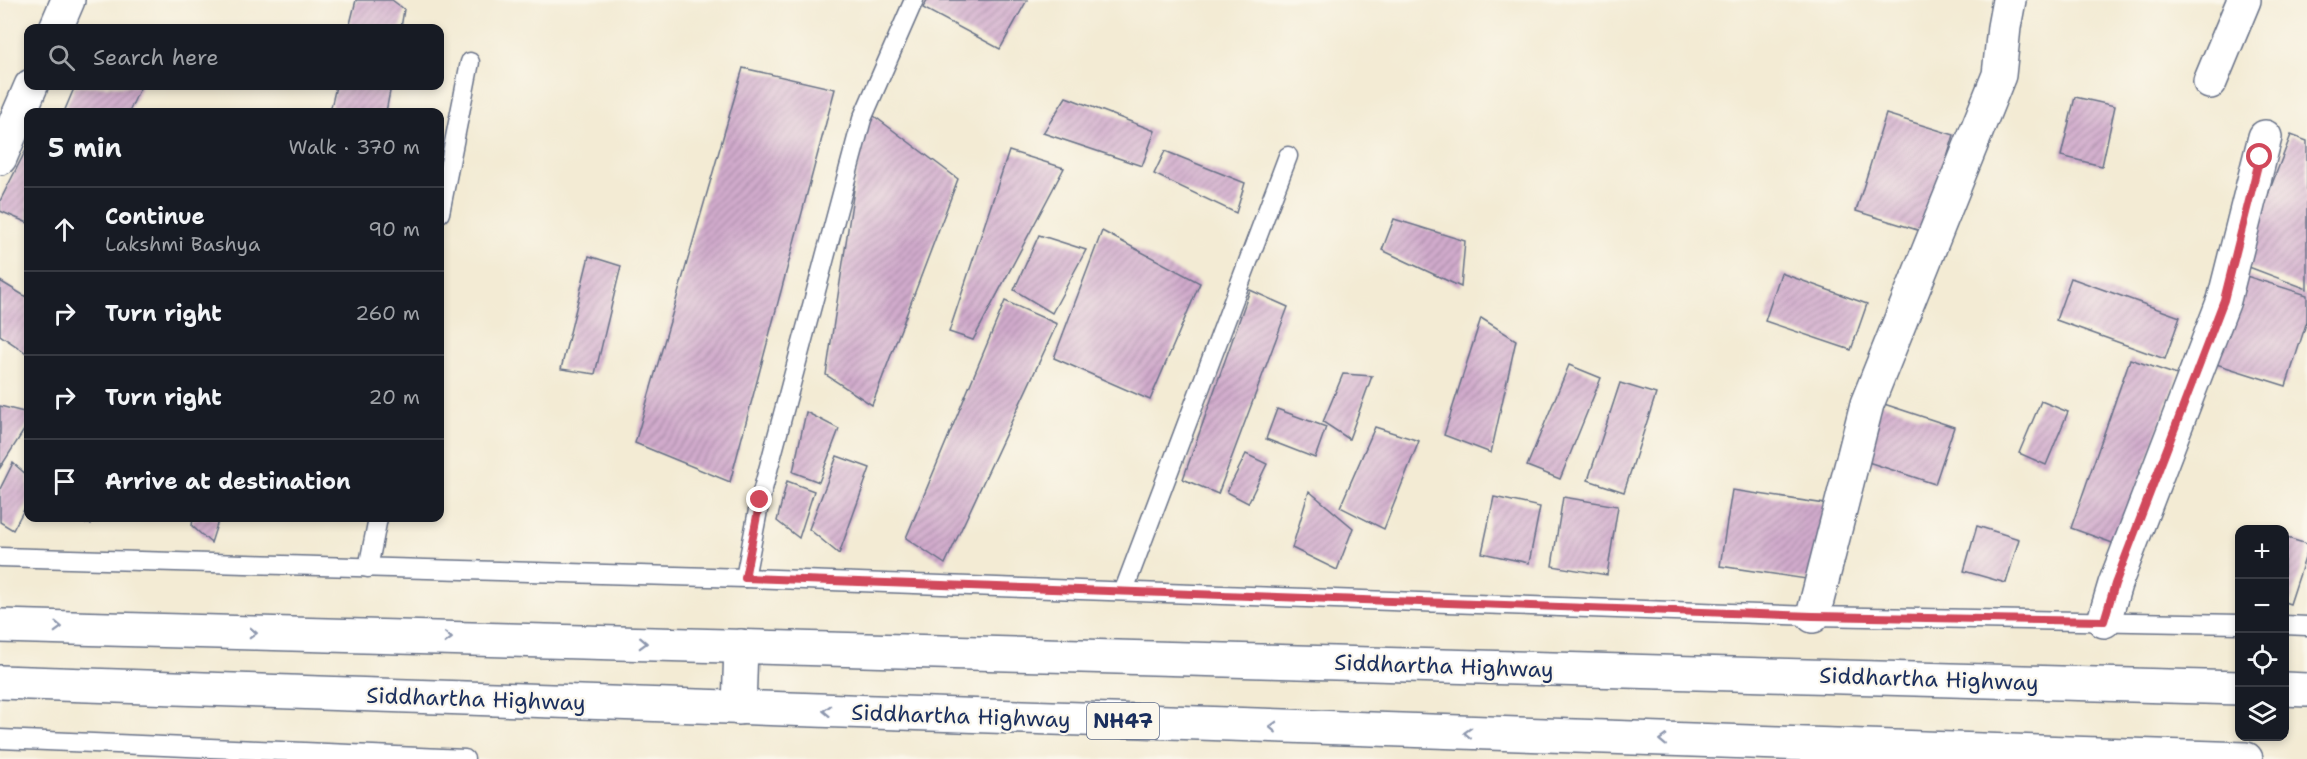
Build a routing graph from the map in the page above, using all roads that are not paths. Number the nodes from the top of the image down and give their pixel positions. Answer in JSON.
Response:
{"nodes":[{"id":1,"x":68,"y":0,"type":"edge"},
{"id":2,"x":914,"y":0,"type":"edge"},
{"id":3,"x":2009,"y":0,"type":"edge"},
{"id":4,"x":2244,"y":0,"type":"edge"},
{"id":5,"x":58,"y":24,"type":"edge"},
{"id":6,"x":470,"y":62,"type":"dead end"},
{"id":7,"x":2210,"y":82,"type":"dead end"},
{"id":8,"x":29,"y":90,"type":"edge"},
{"id":9,"x":2265,"y":136,"type":"dead end"},
{"id":10,"x":1288,"y":156,"type":"dead end"},
{"id":11,"x":0,"y":158,"type":"edge"},
{"id":12,"x":444,"y":193,"type":"edge"},
{"id":13,"x":377,"y":522,"type":"edge"},
{"id":14,"x":0,"y":557,"type":"edge"},
{"id":15,"x":368,"y":568,"type":"junction"},
{"id":16,"x":745,"y":578,"type":"junction"},
{"id":17,"x":1124,"y":590,"type":"junction"},
{"id":18,"x":1813,"y":616,"type":"junction"},
{"id":19,"x":2104,"y":621,"type":"junction"},
{"id":20,"x":2235,"y":624,"type":"edge"},
{"id":21,"x":2289,"y":625,"type":"edge"},
{"id":22,"x":0,"y":626,"type":"edge"},
{"id":23,"x":2307,"y":626,"type":"edge"},
{"id":24,"x":741,"y":646,"type":"junction"},
{"id":25,"x":0,"y":682,"type":"edge"},
{"id":26,"x":2235,"y":688,"type":"edge"},
{"id":27,"x":2289,"y":689,"type":"edge"},
{"id":28,"x":2307,"y":690,"type":"edge"},
{"id":29,"x":739,"y":708,"type":"junction"},
{"id":30,"x":0,"y":739,"type":"edge"},
{"id":31,"x":465,"y":759,"type":"edge"},
{"id":32,"x":2246,"y":759,"type":"edge"}],
"edges":[{"from":1,"to":5,"type":"main road"},
{"from":2,"to":16,"type":"lane"},
{"from":3,"to":18,"type":"main road"},
{"from":4,"to":7,"type":"main road"},
{"from":6,"to":12,"type":"lane"},
{"from":8,"to":11,"type":"main road"},
{"from":9,"to":19,"type":"main road"},
{"from":10,"to":17,"type":"lane"},
{"from":13,"to":15,"type":"lane"},
{"from":14,"to":15,"type":"lane"},
{"from":15,"to":16,"type":"lane"},
{"from":16,"to":17,"type":"lane"},
{"from":17,"to":18,"type":"lane"},
{"from":18,"to":19,"type":"lane"},
{"from":19,"to":20,"type":"lane"},
{"from":21,"to":23,"type":"lane"},
{"from":22,"to":24,"type":"main road","name":"Siddhartha Highway","one_way":true},
{"from":24,"to":26,"type":"main road","name":"Siddhartha Highway"},
{"from":24,"to":29,"type":"main road"},
{"from":25,"to":29,"type":"main road","name":"Siddhartha Highway","number":"NH47"},
{"from":27,"to":28,"type":"main road"},
{"from":32,"to":29,"type":"main road","name":"Siddhartha Highway","number":"NH47","one_way":true},
{"from":30,"to":31,"type":"lane"}]}
